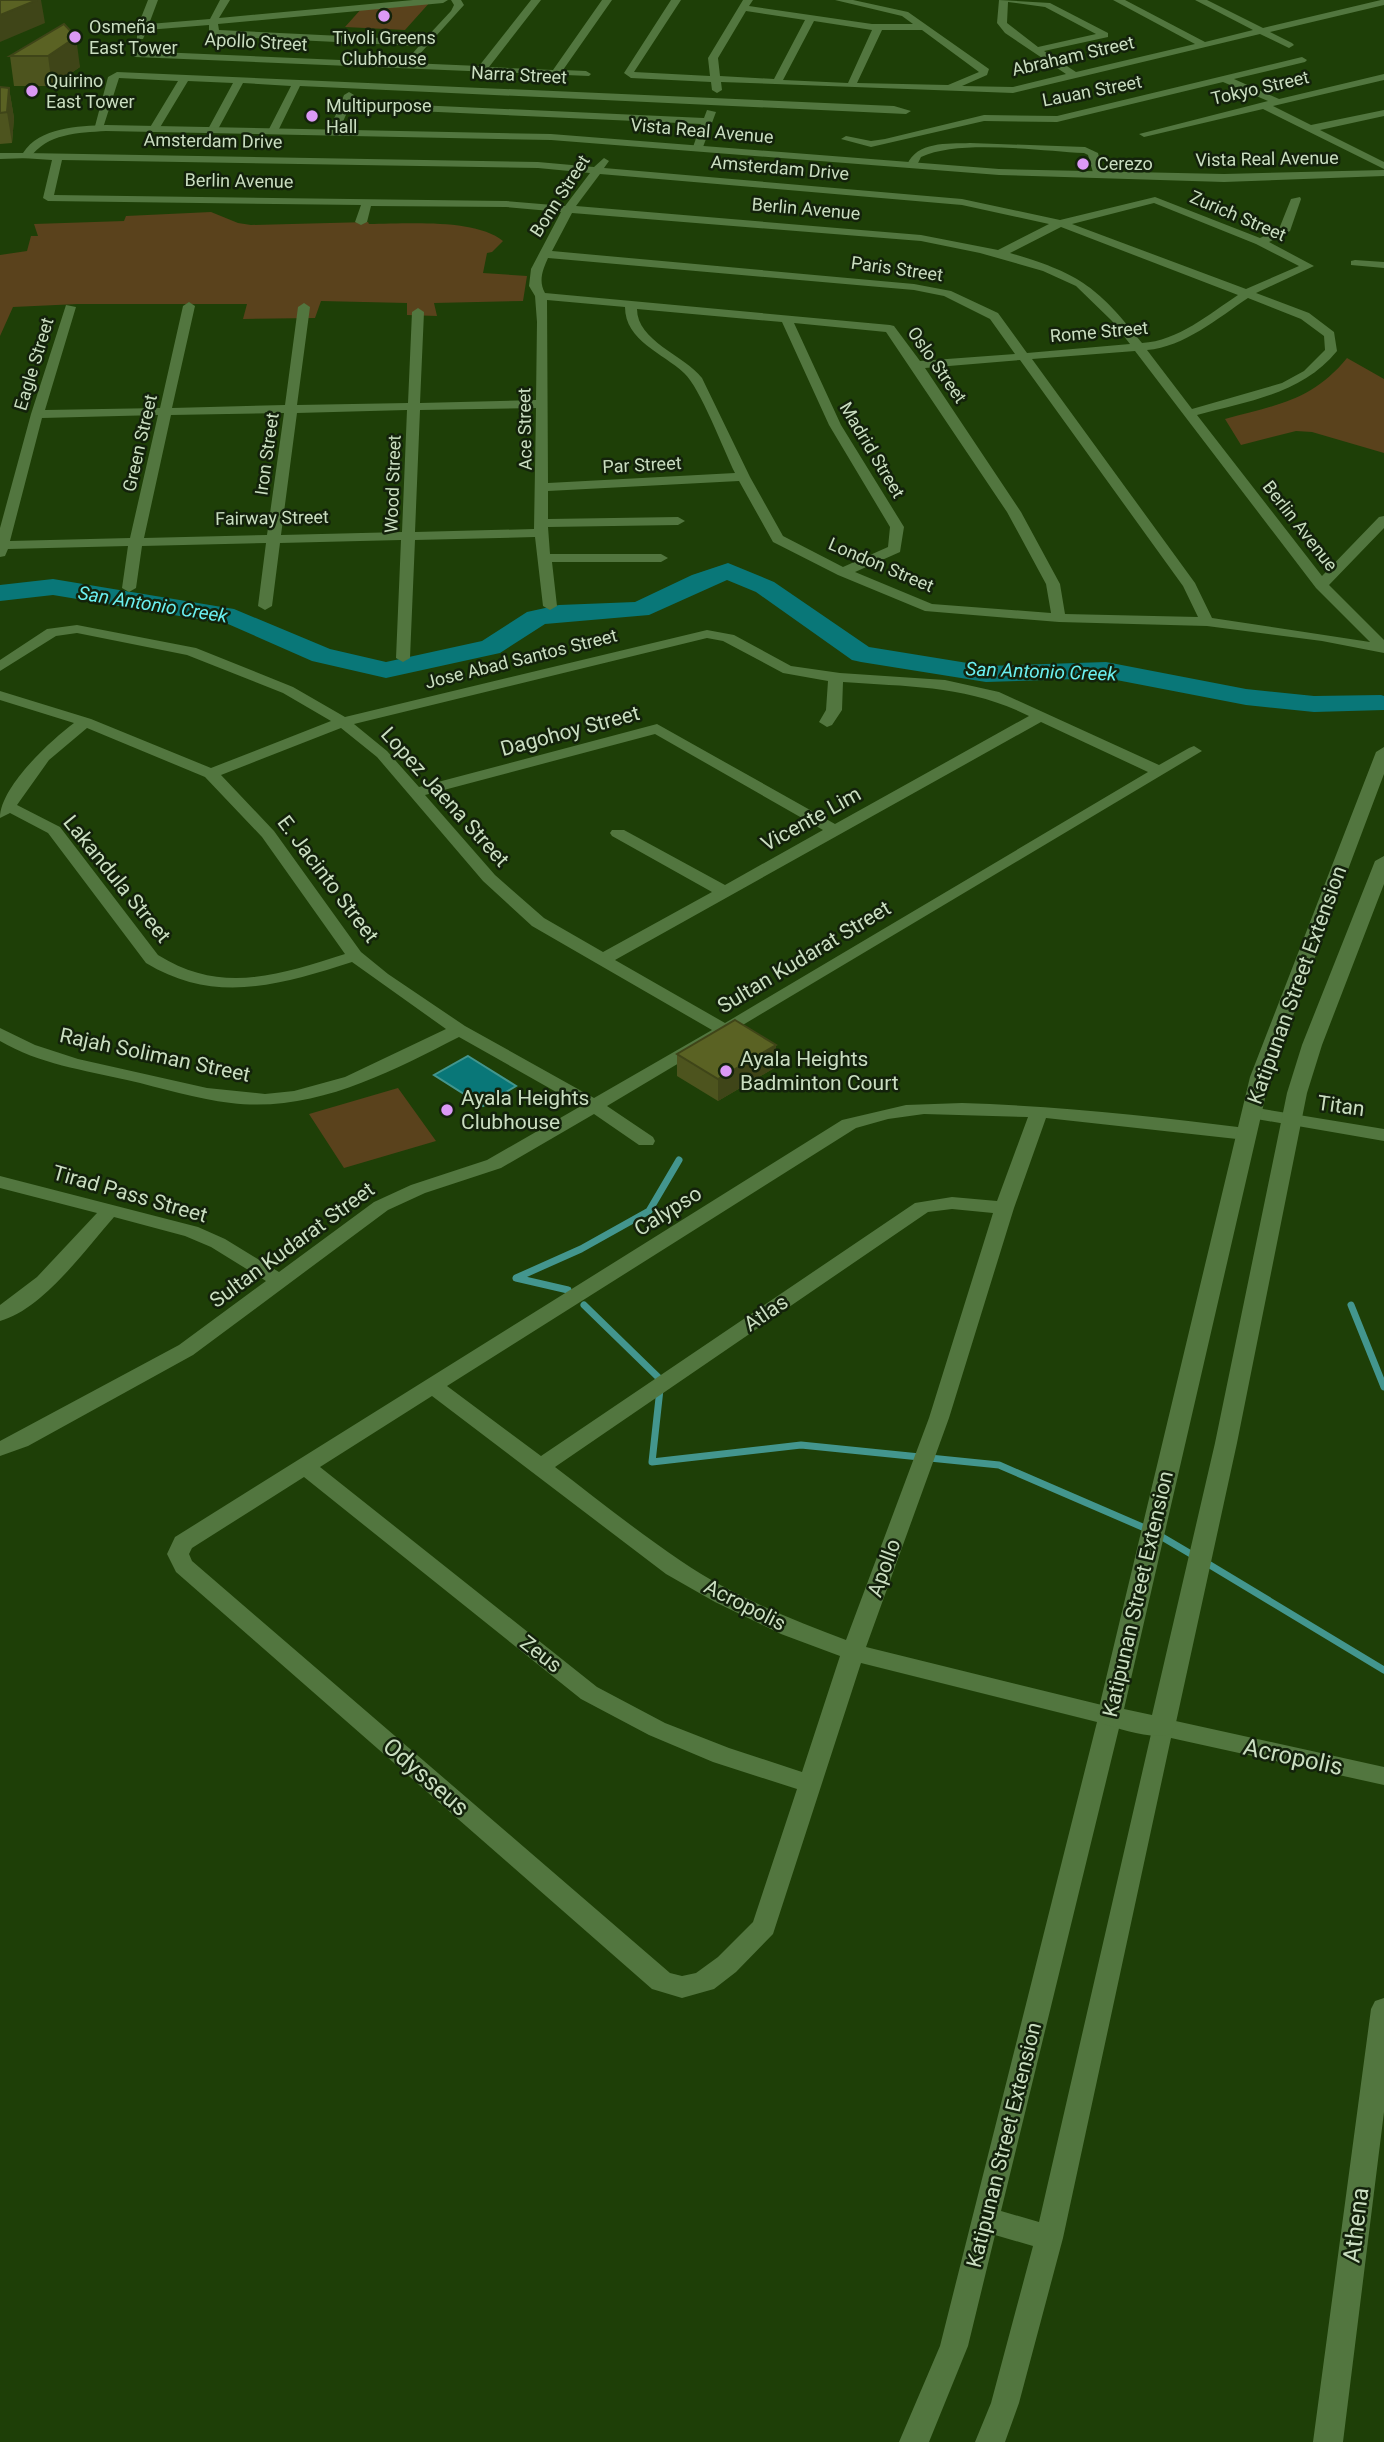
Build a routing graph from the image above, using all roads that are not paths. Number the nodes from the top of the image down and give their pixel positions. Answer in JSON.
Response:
{"nodes":[{"id":1,"x":153,"y":0,"type":"edge"},
{"id":2,"x":225,"y":0,"type":"edge"},
{"id":3,"x":443,"y":0,"type":"edge"},
{"id":4,"x":456,"y":0,"type":"edge"},
{"id":5,"x":536,"y":0,"type":"edge"},
{"id":6,"x":607,"y":0,"type":"edge"},
{"id":7,"x":676,"y":0,"type":"edge"},
{"id":8,"x":840,"y":0,"type":"edge"},
{"id":9,"x":1004,"y":0,"type":"edge"},
{"id":10,"x":1010,"y":0,"type":"edge"},
{"id":11,"x":1118,"y":0,"type":"edge"},
{"id":12,"x":1200,"y":0,"type":"edge"},
{"id":13,"x":1383,"y":1,"type":"edge"},
{"id":14,"x":1222,"y":3,"type":"dead end"},
{"id":15,"x":746,"y":4,"type":"edge"},
{"id":16,"x":1211,"y":5,"type":"junction"},
{"id":17,"x":810,"y":19,"type":"junction"},
{"id":18,"x":212,"y":21,"type":"junction"},
{"id":19,"x":924,"y":27,"type":"junction"},
{"id":20,"x":142,"y":28,"type":"junction"},
{"id":21,"x":878,"y":28,"type":"junction"},
{"id":22,"x":1258,"y":31,"type":"junction"},
{"id":23,"x":426,"y":43,"type":"junction"},
{"id":24,"x":1202,"y":44,"type":"junction"},
{"id":25,"x":1289,"y":45,"type":"dead end"},
{"id":26,"x":1035,"y":50,"type":"junction"},
{"id":27,"x":135,"y":54,"type":"junction"},
{"id":28,"x":1301,"y":60,"type":"dead end"},
{"id":29,"x":407,"y":67,"type":"junction"},
{"id":30,"x":481,"y":70,"type":"junction"},
{"id":31,"x":556,"y":73,"type":"junction"},
{"id":32,"x":586,"y":74,"type":"dead end"},
{"id":33,"x":1072,"y":74,"type":"junction"},
{"id":34,"x":130,"y":75,"type":"junction"},
{"id":35,"x":185,"y":78,"type":"junction"},
{"id":36,"x":716,"y":79,"type":"junction"},
{"id":37,"x":1225,"y":79,"type":"junction"},
{"id":38,"x":1384,"y":79,"type":"edge"},
{"id":39,"x":240,"y":80,"type":"junction"},
{"id":40,"x":733,"y":80,"type":"junction"},
{"id":41,"x":777,"y":82,"type":"junction"},
{"id":42,"x":297,"y":83,"type":"junction"},
{"id":43,"x":354,"y":85,"type":"junction"},
{"id":44,"x":851,"y":86,"type":"junction"},
{"id":45,"x":945,"y":89,"type":"junction"},
{"id":46,"x":719,"y":100,"type":"junction"},
{"id":47,"x":1278,"y":102,"type":"junction"},
{"id":48,"x":345,"y":105,"type":"junction"},
{"id":49,"x":1265,"y":106,"type":"junction"},
{"id":50,"x":906,"y":111,"type":"dead end"},
{"id":51,"x":1384,"y":113,"type":"edge"},
{"id":52,"x":1371,"y":116,"type":"junction"},
{"id":53,"x":708,"y":121,"type":"junction"},
{"id":54,"x":1384,"y":122,"type":"edge"},
{"id":55,"x":98,"y":128,"type":"junction"},
{"id":56,"x":1312,"y":128,"type":"junction"},
{"id":57,"x":154,"y":130,"type":"junction"},
{"id":58,"x":212,"y":131,"type":"junction"},
{"id":59,"x":273,"y":131,"type":"junction"},
{"id":60,"x":938,"y":131,"type":"junction"},
{"id":61,"x":333,"y":133,"type":"junction"},
{"id":62,"x":1144,"y":134,"type":"dead end"},
{"id":63,"x":846,"y":139,"type":"dead end"},
{"id":64,"x":960,"y":144,"type":"junction"},
{"id":65,"x":698,"y":147,"type":"junction"},
{"id":66,"x":0,"y":156,"type":"edge"},
{"id":67,"x":26,"y":156,"type":"junction"},
{"id":68,"x":58,"y":156,"type":"junction"},
{"id":69,"x":606,"y":158,"type":"dead end"},
{"id":70,"x":912,"y":165,"type":"junction"},
{"id":71,"x":1384,"y":166,"type":"edge"},
{"id":72,"x":599,"y":168,"type":"junction"},
{"id":73,"x":1384,"y":173,"type":"edge"},
{"id":74,"x":1098,"y":174,"type":"junction"},
{"id":75,"x":1296,"y":199,"type":"dead end"},
{"id":76,"x":367,"y":202,"type":"junction"},
{"id":77,"x":568,"y":209,"type":"junction"},
{"id":78,"x":361,"y":222,"type":"dead end"},
{"id":79,"x":1060,"y":223,"type":"junction"},
{"id":80,"x":1259,"y":243,"type":"junction"},
{"id":81,"x":544,"y":254,"type":"junction"},
{"id":82,"x":998,"y":255,"type":"junction"},
{"id":83,"x":1354,"y":263,"type":"dead end"},
{"id":84,"x":1384,"y":265,"type":"edge"},
{"id":85,"x":1308,"y":267,"type":"joint"},
{"id":86,"x":1245,"y":295,"type":"junction"},
{"id":87,"x":541,"y":296,"type":"junction"},
{"id":88,"x":631,"y":303,"type":"junction"},
{"id":89,"x":189,"y":306,"type":"dead end"},
{"id":90,"x":70,"y":307,"type":"dead end"},
{"id":91,"x":304,"y":307,"type":"dead end"},
{"id":92,"x":418,"y":312,"type":"dead end"},
{"id":93,"x":785,"y":317,"type":"junction"},
{"id":94,"x":1139,"y":349,"type":"junction"},
{"id":95,"x":1023,"y":357,"type":"junction"},
{"id":96,"x":917,"y":365,"type":"junction"},
{"id":97,"x":414,"y":404,"type":"junction"},
{"id":98,"x":541,"y":404,"type":"junction"},
{"id":99,"x":291,"y":407,"type":"junction"},
{"id":100,"x":165,"y":411,"type":"junction"},
{"id":101,"x":37,"y":414,"type":"junction"},
{"id":102,"x":1188,"y":414,"type":"junction"},
{"id":103,"x":743,"y":477,"type":"junction"},
{"id":104,"x":543,"y":487,"type":"junction"},
{"id":105,"x":1384,"y":520,"type":"edge"},
{"id":106,"x":678,"y":521,"type":"dead end"},
{"id":107,"x":541,"y":528,"type":"junction"},
{"id":108,"x":408,"y":534,"type":"junction"},
{"id":109,"x":274,"y":538,"type":"junction"},
{"id":110,"x":135,"y":541,"type":"junction"},
{"id":111,"x":2,"y":549,"type":"edge"},
{"id":112,"x":545,"y":558,"type":"junction"},
{"id":113,"x":661,"y":558,"type":"dead end"},
{"id":114,"x":843,"y":572,"type":"junction"},
{"id":115,"x":1321,"y":586,"type":"junction"},
{"id":116,"x":129,"y":588,"type":"dead end"},
{"id":117,"x":265,"y":606,"type":"dead end"},
{"id":118,"x":550,"y":606,"type":"dead end"},
{"id":119,"x":1059,"y":618,"type":"junction"},
{"id":120,"x":1207,"y":622,"type":"junction"},
{"id":121,"x":1363,"y":629,"type":"junction"},
{"id":122,"x":1339,"y":641,"type":"junction"},
{"id":123,"x":1384,"y":649,"type":"edge"},
{"id":124,"x":403,"y":658,"type":"dead end"},
{"id":125,"x":0,"y":667,"type":"edge"},
{"id":126,"x":836,"y":679,"type":"junction"},
{"id":127,"x":0,"y":695,"type":"edge"},
{"id":128,"x":1040,"y":716,"type":"junction"},
{"id":129,"x":86,"y":722,"type":"junction"},
{"id":130,"x":344,"y":722,"type":"junction"},
{"id":131,"x":827,"y":722,"type":"dead end"},
{"id":132,"x":1194,"y":751,"type":"dead end"},
{"id":133,"x":1384,"y":752,"type":"edge"},
{"id":134,"x":1159,"y":771,"type":"junction"},
{"id":135,"x":211,"y":774,"type":"junction"},
{"id":136,"x":417,"y":792,"type":"junction"},
{"id":137,"x":4,"y":810,"type":"edge"},
{"id":138,"x":834,"y":830,"type":"junction"},
{"id":139,"x":618,"y":833,"type":"dead end"},
{"id":140,"x":1384,"y":861,"type":"edge"},
{"id":141,"x":725,"y":892,"type":"junction"},
{"id":142,"x":355,"y":956,"type":"junction"},
{"id":143,"x":602,"y":960,"type":"junction"},
{"id":144,"x":459,"y":1030,"type":"junction"},
{"id":145,"x":725,"y":1030,"type":"junction"},
{"id":146,"x":0,"y":1033,"type":"edge"},
{"id":147,"x":594,"y":1106,"type":"junction"},
{"id":148,"x":1039,"y":1111,"type":"junction"},
{"id":149,"x":1292,"y":1122,"type":"junction"},
{"id":150,"x":1248,"y":1124,"type":"junction"},
{"id":151,"x":1384,"y":1135,"type":"edge"},
{"id":152,"x":646,"y":1141,"type":"dead end"},
{"id":153,"x":0,"y":1182,"type":"edge"},
{"id":154,"x":1004,"y":1208,"type":"junction"},
{"id":155,"x":108,"y":1211,"type":"junction"},
{"id":156,"x":280,"y":1281,"type":"junction"},
{"id":157,"x":0,"y":1314,"type":"edge"},
{"id":158,"x":433,"y":1386,"type":"junction"},
{"id":159,"x":0,"y":1449,"type":"edge"},
{"id":160,"x":304,"y":1466,"type":"junction"},
{"id":161,"x":542,"y":1466,"type":"junction"},
{"id":162,"x":178,"y":1554,"type":"joint"},
{"id":163,"x":853,"y":1652,"type":"junction"},
{"id":164,"x":1110,"y":1716,"type":"junction"},
{"id":165,"x":1162,"y":1727,"type":"junction"},
{"id":166,"x":1384,"y":1776,"type":"edge"},
{"id":167,"x":811,"y":1784,"type":"junction"},
{"id":168,"x":682,"y":1987,"type":"joint"},
{"id":169,"x":1384,"y":2008,"type":"edge"},
{"id":170,"x":987,"y":2220,"type":"junction"},
{"id":171,"x":1049,"y":2238,"type":"junction"},
{"id":172,"x":914,"y":2442,"type":"edge"},
{"id":173,"x":989,"y":2442,"type":"edge"},
{"id":174,"x":1328,"y":2442,"type":"edge"}],
"edges":[{"from":1,"to":20,"type":"street"},
{"from":2,"to":18,"type":"street"},
{"from":3,"to":18,"type":"street"},
{"from":4,"to":23,"type":"street"},
{"from":5,"to":30,"type":"street"},
{"from":6,"to":31,"type":"street"},
{"from":7,"to":36,"type":"street","name":"Abraham Street"},
{"from":8,"to":19,"type":"street"},
{"from":9,"to":26,"type":"street"},
{"from":10,"to":26,"type":"street"},
{"from":11,"to":24,"type":"street"},
{"from":12,"to":16,"type":"street"},
{"from":13,"to":22,"type":"street","name":"Abraham Street"},
{"from":14,"to":16,"type":"street"},
{"from":15,"to":17,"type":"street"},
{"from":15,"to":36,"type":"street"},
{"from":16,"to":22,"type":"street"},
{"from":17,"to":21,"type":"street"},
{"from":17,"to":41,"type":"street"},
{"from":18,"to":20,"type":"street"},
{"from":18,"to":23,"type":"street"},
{"from":19,"to":21,"type":"street"},
{"from":19,"to":45,"type":"street"},
{"from":20,"to":27,"type":"street"},
{"from":21,"to":44,"type":"street"},
{"from":22,"to":24,"type":"street","name":"Abraham Street"},
{"from":22,"to":25,"type":"street"},
{"from":23,"to":29,"type":"street"},
{"from":24,"to":33,"type":"street","name":"Abraham Street"},
{"from":26,"to":33,"type":"street"},
{"from":27,"to":29,"type":"street","name":"Apollo Street"},
{"from":27,"to":34,"type":"street"},
{"from":28,"to":37,"type":"street","name":"Lauan Street"},
{"from":29,"to":30,"type":"street","name":"Apollo Street"},
{"from":30,"to":31,"type":"street","name":"Apollo Street"},
{"from":31,"to":32,"type":"street","name":"Apollo Street"},
{"from":33,"to":45,"type":"street","name":"Abraham Street"},
{"from":34,"to":35,"type":"street","name":"Narra Street"},
{"from":34,"to":55,"type":"street"},
{"from":35,"to":39,"type":"street","name":"Narra Street"},
{"from":35,"to":57,"type":"street"},
{"from":36,"to":40,"type":"street","name":"Abraham Street"},
{"from":36,"to":46,"type":"street"},
{"from":37,"to":47,"type":"street"},
{"from":37,"to":60,"type":"street","name":"Lauan Street"},
{"from":38,"to":47,"type":"street","name":"Tokyo Street"},
{"from":39,"to":42,"type":"street","name":"Narra Street"},
{"from":39,"to":58,"type":"street"},
{"from":40,"to":41,"type":"street","name":"Abraham Street"},
{"from":40,"to":46,"type":"street"},
{"from":41,"to":44,"type":"street","name":"Abraham Street"},
{"from":42,"to":43,"type":"street","name":"Narra Street"},
{"from":42,"to":59,"type":"street"},
{"from":43,"to":46,"type":"street","name":"Narra Street"},
{"from":43,"to":48,"type":"street"},
{"from":44,"to":45,"type":"street","name":"Abraham Street"},
{"from":46,"to":50,"type":"street","name":"Narra Street"},
{"from":46,"to":53,"type":"street"},
{"from":47,"to":49,"type":"street","name":"Tokyo Street"},
{"from":48,"to":53,"type":"street"},
{"from":48,"to":61,"type":"street"},
{"from":49,"to":56,"type":"street"},
{"from":49,"to":62,"type":"street","name":"Tokyo Street"},
{"from":51,"to":52,"type":"street"},
{"from":52,"to":54,"type":"street"},
{"from":52,"to":56,"type":"street"},
{"from":53,"to":65,"type":"street"},
{"from":55,"to":57,"type":"street","name":"Vista Real Avenue"},
{"from":55,"to":67,"type":"street","name":"Vista Real Avenue"},
{"from":56,"to":71,"type":"street"},
{"from":57,"to":58,"type":"street","name":"Vista Real Avenue"},
{"from":58,"to":59,"type":"street","name":"Vista Real Avenue"},
{"from":59,"to":61,"type":"street","name":"Vista Real Avenue"},
{"from":60,"to":63,"type":"street","name":"Lauan Street"},
{"from":60,"to":64,"type":"street"},
{"from":61,"to":65,"type":"street","name":"Vista Real Avenue"},
{"from":64,"to":70,"type":"street"},
{"from":64,"to":74,"type":"street"},
{"from":65,"to":70,"type":"street","name":"Vista Real Avenue"},
{"from":66,"to":67,"type":"street"},
{"from":67,"to":68,"type":"street","name":"Amsterdam Drive"},
{"from":68,"to":72,"type":"street","name":"Amsterdam Drive"},
{"from":68,"to":76,"type":"street","name":"Berlin Avenue"},
{"from":69,"to":72,"type":"street","name":"Bonn Street"},
{"from":70,"to":74,"type":"street","name":"Vista Real Avenue"},
{"from":72,"to":77,"type":"street","name":"Bonn Street"},
{"from":72,"to":79,"type":"street","name":"Amsterdam Drive"},
{"from":73,"to":74,"type":"street","name":"Vista Real Avenue"},
{"from":75,"to":80,"type":"street"},
{"from":76,"to":77,"type":"street","name":"Berlin Avenue"},
{"from":76,"to":78,"type":"street"},
{"from":77,"to":81,"type":"street","name":"Bonn Street"},
{"from":77,"to":82,"type":"street","name":"Berlin Avenue"},
{"from":79,"to":80,"type":"street","name":"Zurich Street"},
{"from":79,"to":82,"type":"street"},
{"from":79,"to":86,"type":"street","name":"Amsterdam Drive"},
{"from":80,"to":85,"type":"street","name":"Zurich Street"},
{"from":81,"to":87,"type":"street","name":"Ace Street"},
{"from":81,"to":95,"type":"street","name":"Paris Street"},
{"from":82,"to":94,"type":"street","name":"Berlin Avenue"},
{"from":83,"to":84,"type":"street"},
{"from":85,"to":86,"type":"street","name":"Rome Street"},
{"from":86,"to":94,"type":"street","name":"Rome Street"},
{"from":86,"to":102,"type":"street","name":"Amsterdam Drive"},
{"from":87,"to":88,"type":"street","name":"Oslo Street"},
{"from":87,"to":98,"type":"street","name":"Ace Street"},
{"from":88,"to":93,"type":"street","name":"Oslo Street"},
{"from":88,"to":103,"type":"street","name":"London Street"},
{"from":89,"to":100,"type":"street","name":"Green Street"},
{"from":90,"to":101,"type":"street","name":"Eagle Street"},
{"from":91,"to":99,"type":"street","name":"Iron Street"},
{"from":92,"to":97,"type":"street","name":"Wood Street"},
{"from":93,"to":96,"type":"street","name":"Oslo Street"},
{"from":93,"to":114,"type":"street","name":"Madrid Street"},
{"from":94,"to":95,"type":"street","name":"Rome Street"},
{"from":94,"to":102,"type":"street","name":"Berlin Avenue"},
{"from":95,"to":96,"type":"street","name":"Rome Street"},
{"from":95,"to":120,"type":"street","name":"Paris Street"},
{"from":96,"to":119,"type":"street","name":"Oslo Street"},
{"from":97,"to":98,"type":"street"},
{"from":97,"to":99,"type":"street"},
{"from":97,"to":108,"type":"street","name":"Wood Street"},
{"from":98,"to":104,"type":"street","name":"Ace Street"},
{"from":99,"to":100,"type":"street"},
{"from":99,"to":109,"type":"street","name":"Iron Street"},
{"from":100,"to":101,"type":"street"},
{"from":100,"to":110,"type":"street","name":"Green Street"},
{"from":101,"to":111,"type":"street","name":"Eagle Street"},
{"from":102,"to":115,"type":"street","name":"Berlin Avenue"},
{"from":103,"to":104,"type":"street","name":"Par Street"},
{"from":103,"to":114,"type":"street","name":"London Street"},
{"from":104,"to":107,"type":"street","name":"Ace Street"},
{"from":105,"to":115,"type":"street"},
{"from":106,"to":107,"type":"street","name":"Fairway Street"},
{"from":107,"to":108,"type":"street","name":"Fairway Street"},
{"from":107,"to":112,"type":"street","name":"Ace Street"},
{"from":108,"to":109,"type":"street","name":"Fairway Street"},
{"from":108,"to":124,"type":"street","name":"Wood Street"},
{"from":109,"to":110,"type":"street","name":"Fairway Street"},
{"from":109,"to":117,"type":"street","name":"Iron Street"},
{"from":110,"to":111,"type":"street","name":"Fairway Street"},
{"from":110,"to":116,"type":"street","name":"Green Street"},
{"from":112,"to":113,"type":"street"},
{"from":112,"to":118,"type":"street","name":"Ace Street"},
{"from":114,"to":119,"type":"street","name":"London Street"},
{"from":115,"to":121,"type":"street","name":"Berlin Avenue"},
{"from":119,"to":120,"type":"street","name":"London Street"},
{"from":120,"to":122,"type":"street","name":"London Street"},
{"from":121,"to":122,"type":"street"},
{"from":121,"to":123,"type":"street","name":"Berlin Avenue"},
{"from":122,"to":123,"type":"street","name":"London Street"},
{"from":125,"to":130,"type":"street","name":"Lopez Jaena Street"},
{"from":126,"to":128,"type":"street"},
{"from":126,"to":130,"type":"street","name":"Jose Abad Santos Street"},
{"from":126,"to":131,"type":"street"},
{"from":127,"to":129,"type":"street","name":"E. Jacinto Street"},
{"from":128,"to":134,"type":"street"},
{"from":128,"to":138,"type":"street","name":"Vicente Lim"},
{"from":129,"to":135,"type":"street","name":"E. Jacinto Street"},
{"from":129,"to":137,"type":"street"},
{"from":130,"to":135,"type":"street"},
{"from":130,"to":136,"type":"street","name":"Lopez Jaena Street"},
{"from":132,"to":134,"type":"street","name":"Sultan Kudarat Street"},
{"from":133,"to":150,"type":"street","name":"Katipunan Street Extension"},
{"from":134,"to":145,"type":"street","name":"Sultan Kudarat Street"},
{"from":135,"to":142,"type":"street","name":"E. Jacinto Street"},
{"from":136,"to":138,"type":"street","name":"Dagohoy Street"},
{"from":136,"to":143,"type":"street","name":"Lopez Jaena Street"},
{"from":137,"to":142,"type":"street","name":"Lakandula Street"},
{"from":138,"to":141,"type":"street","name":"Vicente Lim"},
{"from":139,"to":141,"type":"street"},
{"from":140,"to":149,"type":"street","name":"Katipunan Street Extension"},
{"from":141,"to":143,"type":"street","name":"Vicente Lim"},
{"from":142,"to":144,"type":"street","name":"E. Jacinto Street"},
{"from":143,"to":145,"type":"street","name":"Lopez Jaena Street"},
{"from":144,"to":146,"type":"street","name":"Rajah Soliman Street"},
{"from":144,"to":147,"type":"street","name":"E. Jacinto Street"},
{"from":145,"to":147,"type":"street","name":"Sultan Kudarat Street"},
{"from":147,"to":152,"type":"street","name":"E. Jacinto Street"},
{"from":147,"to":156,"type":"street","name":"Sultan Kudarat Street"},
{"from":148,"to":150,"type":"street","name":"Calypso"},
{"from":148,"to":154,"type":"street","name":"Apollo"},
{"from":148,"to":158,"type":"street","name":"Calypso"},
{"from":149,"to":150,"type":"street","name":"Titan"},
{"from":149,"to":151,"type":"street","name":"Titan"},
{"from":149,"to":165,"type":"street","name":"Katipunan Street Extension"},
{"from":150,"to":164,"type":"street","name":"Katipunan Street Extension"},
{"from":153,"to":155,"type":"street","name":"Tirad Pass Street"},
{"from":154,"to":161,"type":"street","name":"Atlas"},
{"from":154,"to":163,"type":"street","name":"Apollo"},
{"from":155,"to":156,"type":"street","name":"Tirad Pass Street"},
{"from":155,"to":157,"type":"street"},
{"from":156,"to":159,"type":"street","name":"Sultan Kudarat Street"},
{"from":158,"to":160,"type":"street","name":"Calypso"},
{"from":158,"to":161,"type":"street","name":"Acropolis"},
{"from":160,"to":162,"type":"street","name":"Calypso"},
{"from":160,"to":167,"type":"street","name":"Zeus"},
{"from":161,"to":163,"type":"street","name":"Acropolis"},
{"from":162,"to":168,"type":"street","name":"Odysseus"},
{"from":163,"to":164,"type":"street","name":"Acropolis"},
{"from":163,"to":167,"type":"street","name":"Apollo"},
{"from":164,"to":165,"type":"street"},
{"from":164,"to":170,"type":"street","name":"Katipunan Street Extension"},
{"from":165,"to":166,"type":"street","name":"Acropolis"},
{"from":165,"to":171,"type":"street","name":"Katipunan Street Extension"},
{"from":167,"to":168,"type":"street","name":"Apollo"},
{"from":169,"to":174,"type":"street","name":"Athena"},
{"from":170,"to":171,"type":"street"},
{"from":170,"to":172,"type":"street","name":"Katipunan Street Extension"},
{"from":171,"to":173,"type":"street","name":"Katipunan Street Extension"}]}
